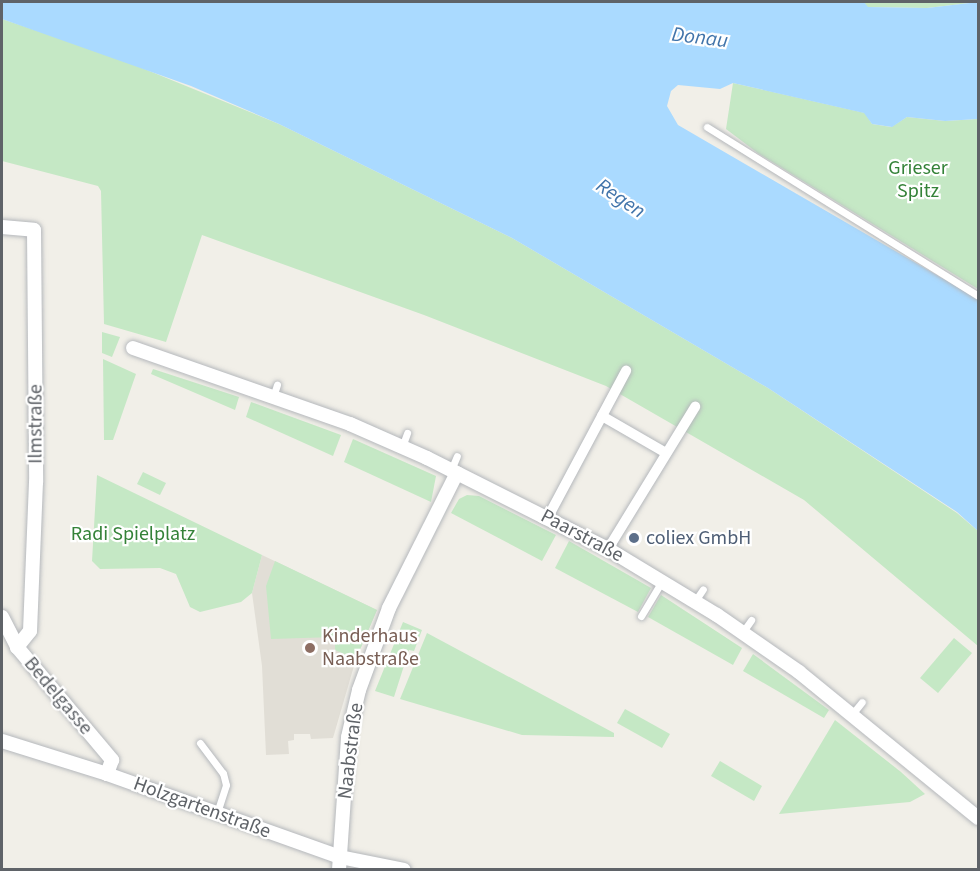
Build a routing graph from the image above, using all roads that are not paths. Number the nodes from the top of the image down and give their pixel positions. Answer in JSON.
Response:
{"nodes":[{"id":1,"x":707,"y":127,"type":"dead end"},
{"id":2,"x":2,"y":227,"type":"edge"},
{"id":3,"x":978,"y":296,"type":"edge"},
{"id":4,"x":133,"y":348,"type":"dead end"},
{"id":5,"x":626,"y":372,"type":"dead end"},
{"id":6,"x":694,"y":407,"type":"dead end"},
{"id":7,"x":602,"y":416,"type":"junction"},
{"id":8,"x":407,"y":433,"type":"dead end"},
{"id":9,"x":402,"y":447,"type":"junction"},
{"id":10,"x":666,"y":453,"type":"junction"},
{"id":11,"x":457,"y":456,"type":"dead end"},
{"id":12,"x":454,"y":472,"type":"junction"},
{"id":13,"x":549,"y":518,"type":"junction"},
{"id":14,"x":608,"y":549,"type":"junction"},
{"id":15,"x":662,"y":581,"type":"junction"},
{"id":16,"x":703,"y":589,"type":"dead end"},
{"id":17,"x":695,"y":601,"type":"junction"},
{"id":18,"x":641,"y":616,"type":"dead end"},
{"id":19,"x":2,"y":617,"type":"edge"},
{"id":20,"x":751,"y":620,"type":"dead end"},
{"id":21,"x":742,"y":633,"type":"junction"},
{"id":22,"x":17,"y":647,"type":"junction"},
{"id":23,"x":862,"y":702,"type":"dead end"},
{"id":24,"x":853,"y":713,"type":"junction"},
{"id":25,"x":2,"y":741,"type":"edge"},
{"id":26,"x":201,"y":743,"type":"dead end"},
{"id":27,"x":107,"y":774,"type":"junction"},
{"id":28,"x":217,"y":813,"type":"junction"},
{"id":29,"x":978,"y":818,"type":"edge"},
{"id":30,"x":340,"y":863,"type":"edge"},
{"id":31,"x":404,"y":870,"type":"edge"}],
"edges":[{"from":1,"to":3,"type":"lane"},
{"from":2,"to":22,"type":"street","name":"Ilmstraße"},
{"from":4,"to":9,"type":"street","name":"Paarstraße"},
{"from":5,"to":7,"type":"street"},
{"from":6,"to":10,"type":"street"},
{"from":7,"to":10,"type":"street"},
{"from":7,"to":13,"type":"street"},
{"from":8,"to":9,"type":"lane"},
{"from":9,"to":12,"type":"street","name":"Paarstraße"},
{"from":10,"to":14,"type":"street"},
{"from":11,"to":12,"type":"lane"},
{"from":12,"to":13,"type":"street","name":"Paarstraße"},
{"from":12,"to":30,"type":"street","name":"Naabstraße"},
{"from":13,"to":14,"type":"street","name":"Paarstraße"},
{"from":14,"to":15,"type":"street","name":"Paarstraße"},
{"from":15,"to":17,"type":"street","name":"Paarstraße"},
{"from":15,"to":18,"type":"lane"},
{"from":16,"to":17,"type":"lane"},
{"from":17,"to":21,"type":"street","name":"Paarstraße"},
{"from":19,"to":22,"type":"street","name":"Bedelgasse"},
{"from":20,"to":21,"type":"lane"},
{"from":21,"to":24,"type":"street","name":"Paarstraße"},
{"from":22,"to":27,"type":"street","name":"Bedelgasse"},
{"from":23,"to":24,"type":"lane"},
{"from":24,"to":29,"type":"street","name":"Paarstraße"},
{"from":25,"to":27,"type":"street","name":"Holzgartenstraße"},
{"from":26,"to":28,"type":"lane"},
{"from":27,"to":28,"type":"street","name":"Holzgartenstraße"},
{"from":28,"to":30,"type":"street","name":"Holzgartenstraße"},
{"from":30,"to":31,"type":"street","name":"Holzgartenstraße"}]}
